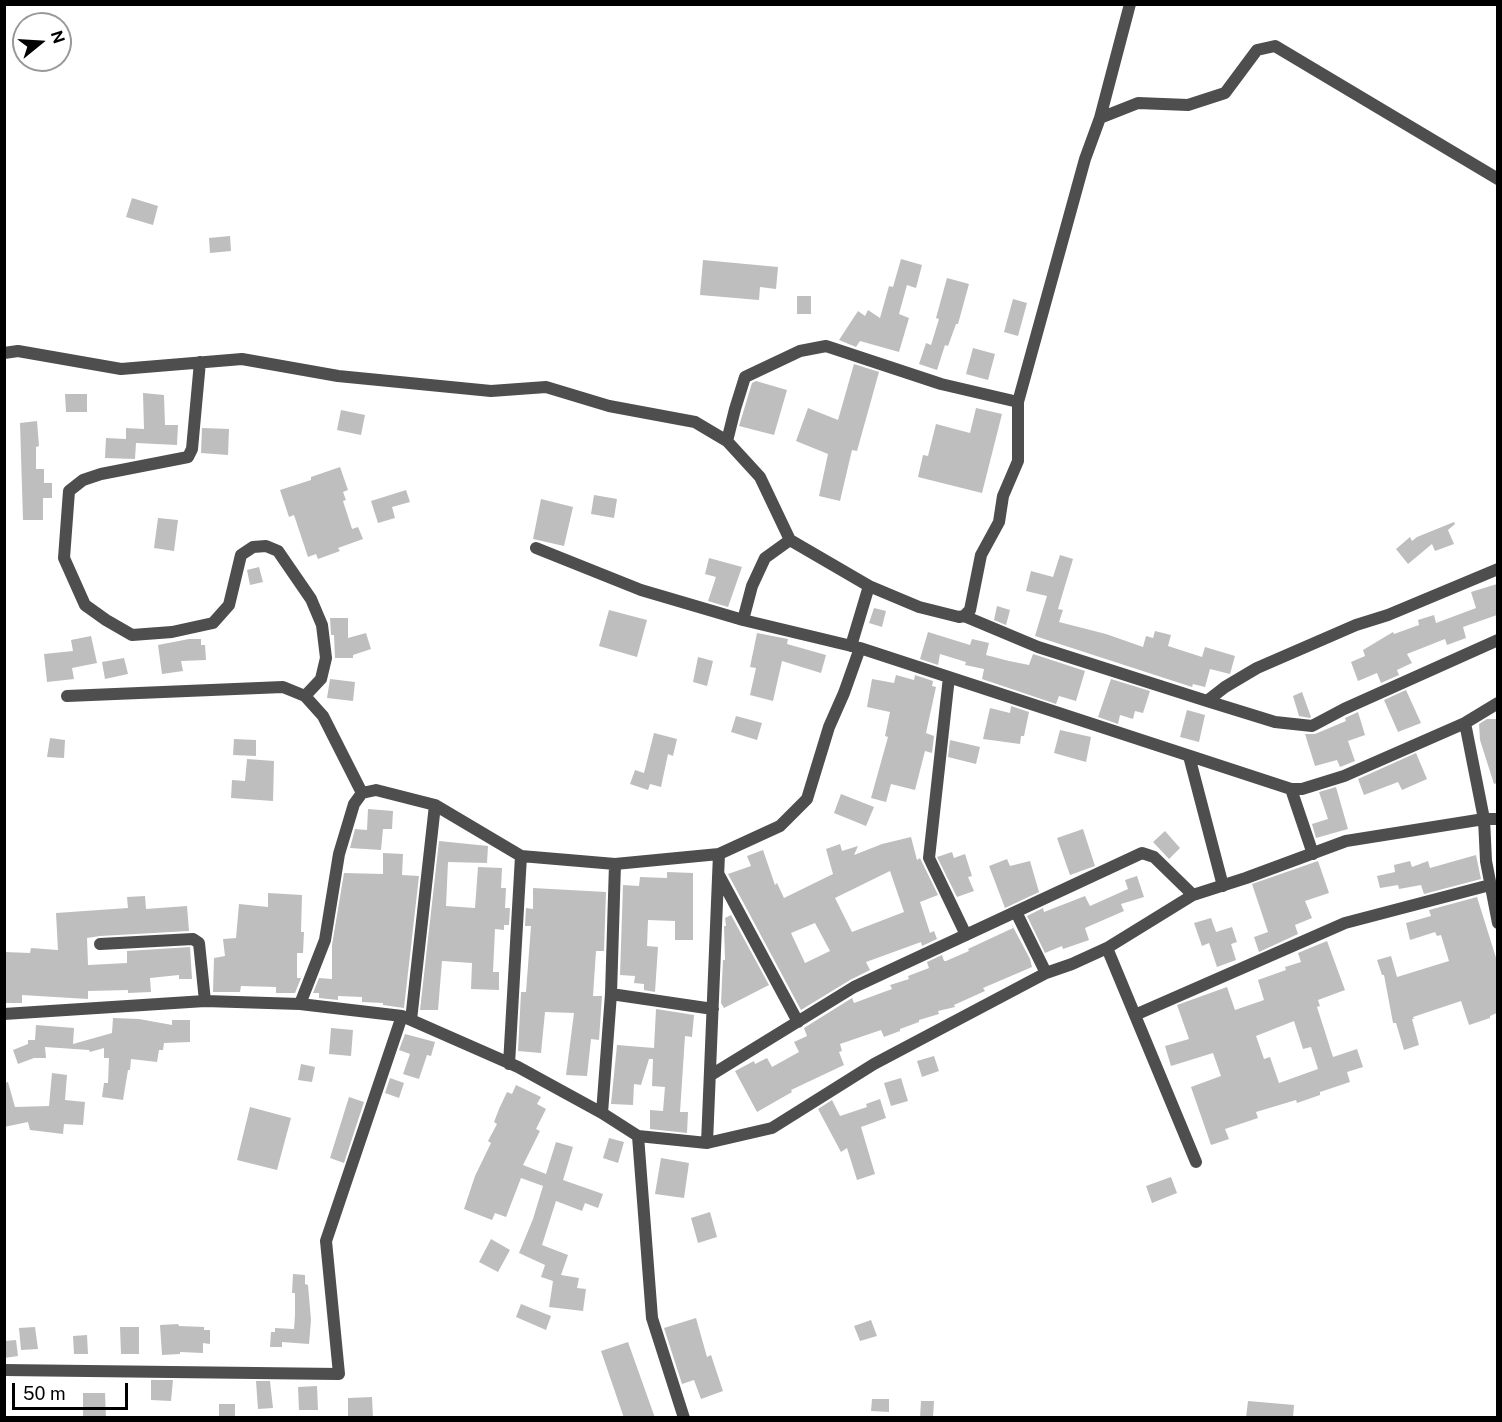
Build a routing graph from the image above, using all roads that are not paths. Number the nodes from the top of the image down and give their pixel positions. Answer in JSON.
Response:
{"nodes":[{"id":1,"x":1130,"y":4,"type":"edge"},
{"id":2,"x":1100,"y":118,"type":"junction"},
{"id":3,"x":1497,"y":179,"type":"edge"},
{"id":4,"x":4,"y":353,"type":"edge"},
{"id":5,"x":200,"y":362,"type":"junction"},
{"id":6,"x":1018,"y":402,"type":"junction"},
{"id":7,"x":728,"y":441,"type":"junction"},
{"id":8,"x":790,"y":540,"type":"junction"},
{"id":9,"x":536,"y":548,"type":"dead end"},
{"id":10,"x":1497,"y":569,"type":"edge"},
{"id":11,"x":869,"y":586,"type":"junction"},
{"id":12,"x":964,"y":616,"type":"junction"},
{"id":13,"x":742,"y":620,"type":"junction"},
{"id":14,"x":1497,"y":640,"type":"edge"},
{"id":15,"x":855,"y":647,"type":"junction"},
{"id":16,"x":949,"y":677,"type":"junction"},
{"id":17,"x":67,"y":696,"type":"dead end"},
{"id":18,"x":305,"y":696,"type":"junction"},
{"id":19,"x":1207,"y":701,"type":"junction"},
{"id":20,"x":1497,"y":703,"type":"edge"},
{"id":21,"x":1465,"y":723,"type":"junction"},
{"id":22,"x":1189,"y":756,"type":"junction"},
{"id":23,"x":1291,"y":789,"type":"junction"},
{"id":24,"x":362,"y":793,"type":"junction"},
{"id":25,"x":435,"y":805,"type":"junction"},
{"id":26,"x":1491,"y":819,"type":"edge"},
{"id":27,"x":719,"y":854,"type":"junction"},
{"id":28,"x":1313,"y":854,"type":"junction"},
{"id":29,"x":521,"y":856,"type":"junction"},
{"id":30,"x":615,"y":864,"type":"junction"},
{"id":31,"x":718,"y":874,"type":"junction"},
{"id":32,"x":1490,"y":885,"type":"junction"},
{"id":33,"x":1223,"y":886,"type":"junction"},
{"id":34,"x":1193,"y":895,"type":"junction"},
{"id":35,"x":1016,"y":912,"type":"junction"},
{"id":36,"x":1497,"y":923,"type":"edge"},
{"id":37,"x":966,"y":935,"type":"junction"},
{"id":38,"x":100,"y":944,"type":"dead end"},
{"id":39,"x":1107,"y":948,"type":"junction"},
{"id":40,"x":1046,"y":973,"type":"junction"},
{"id":41,"x":611,"y":994,"type":"junction"},
{"id":42,"x":205,"y":1001,"type":"junction"},
{"id":43,"x":300,"y":1004,"type":"junction"},
{"id":44,"x":713,"y":1009,"type":"junction"},
{"id":45,"x":4,"y":1014,"type":"edge"},
{"id":46,"x":1135,"y":1015,"type":"junction"},
{"id":47,"x":407,"y":1018,"type":"junction"},
{"id":48,"x":798,"y":1022,"type":"junction"},
{"id":49,"x":509,"y":1064,"type":"junction"},
{"id":50,"x":711,"y":1075,"type":"junction"},
{"id":51,"x":602,"y":1113,"type":"junction"},
{"id":52,"x":638,"y":1136,"type":"junction"},
{"id":53,"x":706,"y":1143,"type":"junction"},
{"id":54,"x":1196,"y":1162,"type":"dead end"},
{"id":55,"x":4,"y":1370,"type":"edge"},
{"id":56,"x":684,"y":1418,"type":"edge"}],
"edges":[{"from":1,"to":2,"type":"street"},
{"from":2,"to":3,"type":"street"},
{"from":2,"to":6,"type":"street"},
{"from":4,"to":5,"type":"street"},
{"from":5,"to":7,"type":"street"},
{"from":5,"to":18,"type":"street"},
{"from":6,"to":7,"type":"street"},
{"from":6,"to":12,"type":"street"},
{"from":7,"to":8,"type":"street"},
{"from":8,"to":11,"type":"street"},
{"from":8,"to":13,"type":"street"},
{"from":9,"to":13,"type":"street"},
{"from":10,"to":19,"type":"street"},
{"from":11,"to":12,"type":"street"},
{"from":11,"to":15,"type":"street"},
{"from":12,"to":19,"type":"street"},
{"from":13,"to":15,"type":"street"},
{"from":14,"to":19,"type":"street"},
{"from":15,"to":16,"type":"street"},
{"from":15,"to":27,"type":"street"},
{"from":16,"to":22,"type":"street"},
{"from":16,"to":37,"type":"street"},
{"from":17,"to":18,"type":"street"},
{"from":18,"to":24,"type":"street"},
{"from":20,"to":21,"type":"street"},
{"from":21,"to":23,"type":"street"},
{"from":21,"to":26,"type":"street"},
{"from":22,"to":23,"type":"street"},
{"from":22,"to":33,"type":"street"},
{"from":23,"to":28,"type":"street"},
{"from":24,"to":25,"type":"street"},
{"from":24,"to":43,"type":"street"},
{"from":25,"to":29,"type":"street"},
{"from":25,"to":47,"type":"street"},
{"from":26,"to":28,"type":"street"},
{"from":26,"to":32,"type":"street"},
{"from":27,"to":30,"type":"street"},
{"from":27,"to":31,"type":"street"},
{"from":28,"to":33,"type":"street"},
{"from":29,"to":30,"type":"street"},
{"from":29,"to":49,"type":"street"},
{"from":30,"to":41,"type":"street"},
{"from":31,"to":44,"type":"street"},
{"from":31,"to":48,"type":"street"},
{"from":32,"to":36,"type":"street"},
{"from":32,"to":46,"type":"street"},
{"from":33,"to":34,"type":"street"},
{"from":34,"to":35,"type":"street"},
{"from":34,"to":39,"type":"street"},
{"from":35,"to":37,"type":"street"},
{"from":35,"to":40,"type":"street"},
{"from":37,"to":48,"type":"street"},
{"from":38,"to":42,"type":"street"},
{"from":39,"to":40,"type":"street"},
{"from":39,"to":46,"type":"street"},
{"from":40,"to":53,"type":"street"},
{"from":41,"to":44,"type":"street"},
{"from":41,"to":51,"type":"street"},
{"from":42,"to":43,"type":"street"},
{"from":42,"to":45,"type":"street"},
{"from":43,"to":47,"type":"street"},
{"from":44,"to":50,"type":"street"},
{"from":46,"to":54,"type":"street"},
{"from":47,"to":49,"type":"street"},
{"from":47,"to":55,"type":"street"},
{"from":48,"to":50,"type":"street"},
{"from":49,"to":51,"type":"street"},
{"from":50,"to":53,"type":"street"},
{"from":51,"to":52,"type":"street"},
{"from":52,"to":53,"type":"street"},
{"from":52,"to":56,"type":"street"}]}
